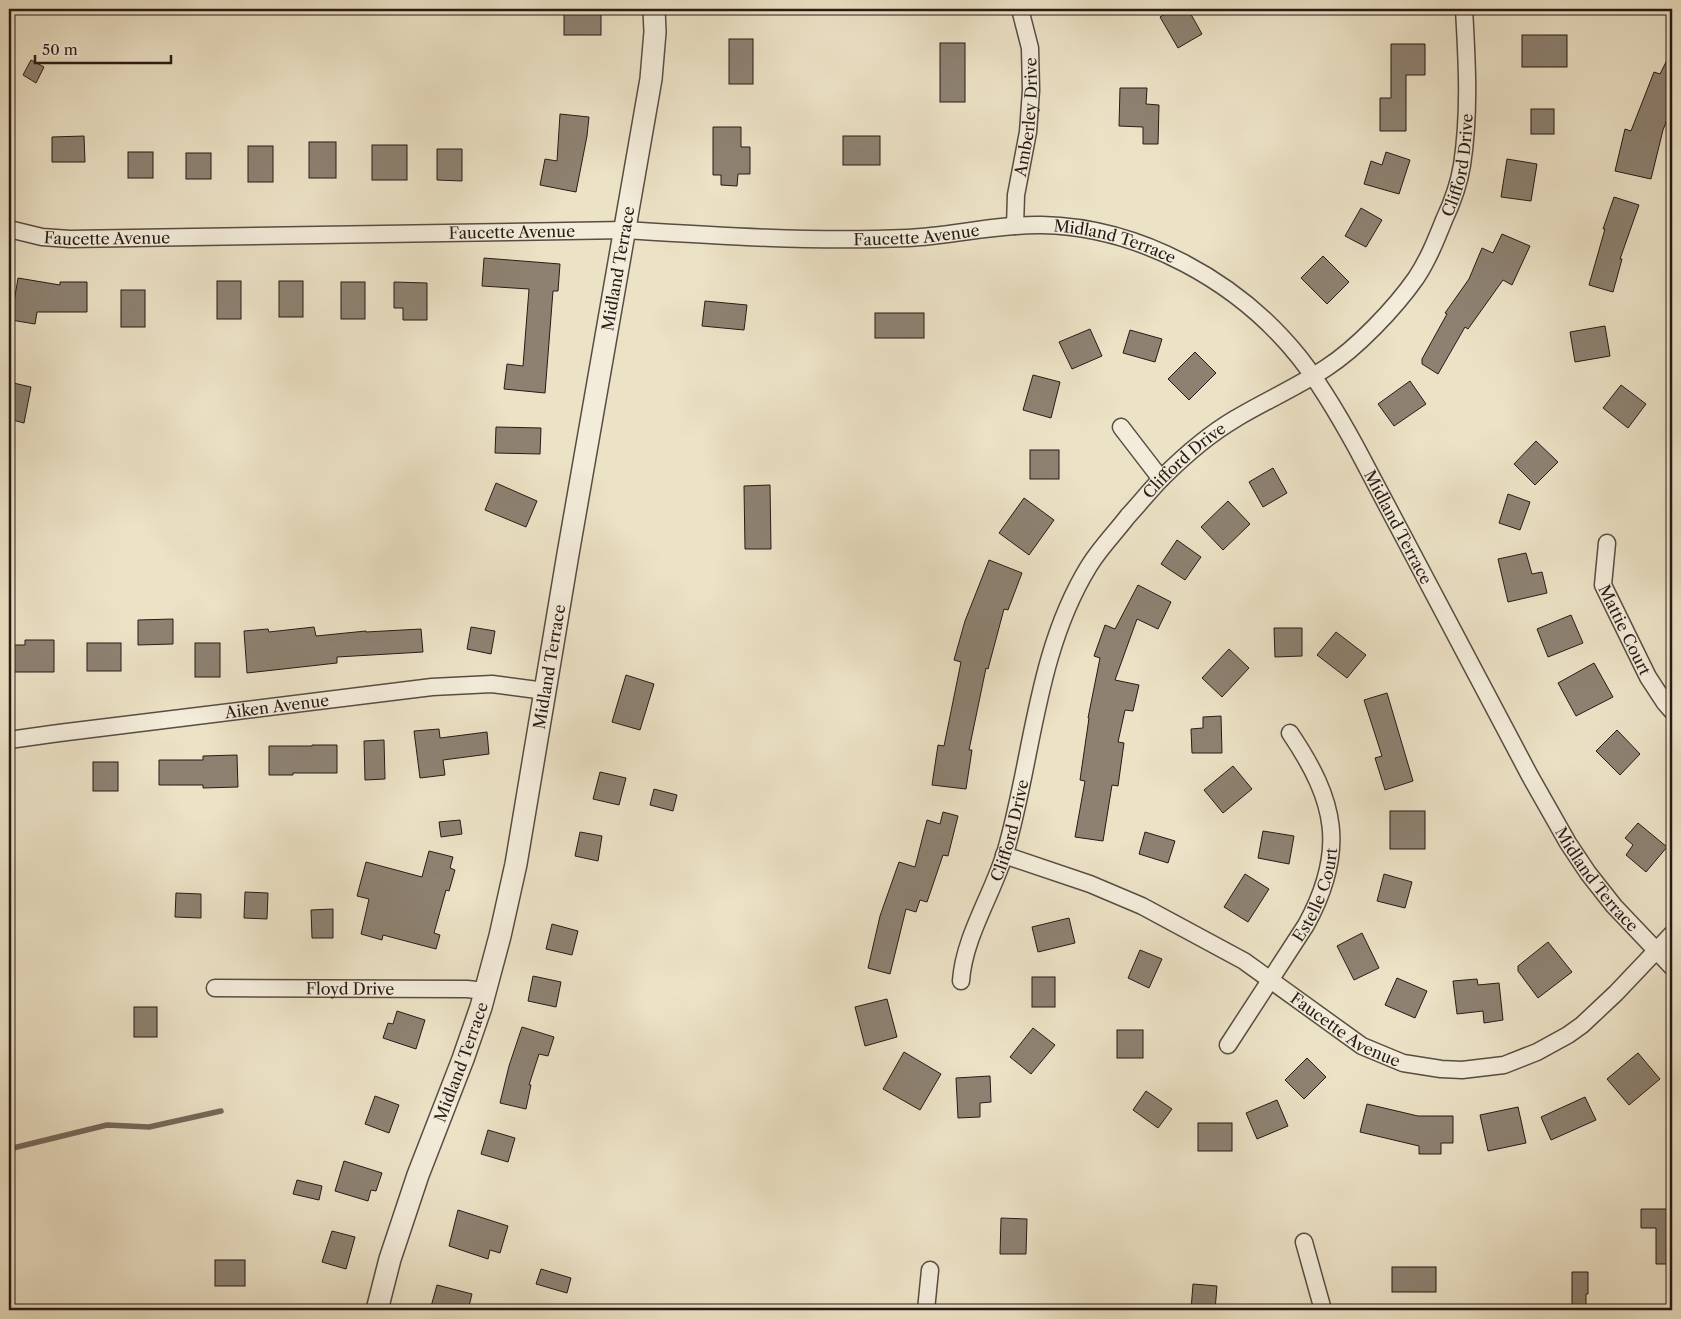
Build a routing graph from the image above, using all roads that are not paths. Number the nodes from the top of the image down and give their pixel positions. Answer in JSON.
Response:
{"nodes":[{"id":1,"x":654,"y":9,"type":"edge"},
{"id":2,"x":1020,"y":9,"type":"edge"},
{"id":3,"x":1464,"y":9,"type":"edge"},
{"id":4,"x":1015,"y":226,"type":"junction"},
{"id":5,"x":9,"y":230,"type":"edge"},
{"id":6,"x":626,"y":230,"type":"junction"},
{"id":7,"x":1313,"y":376,"type":"junction"},
{"id":8,"x":1121,"y":427,"type":"dead end"},
{"id":9,"x":1161,"y":479,"type":"junction"},
{"id":10,"x":1607,"y":543,"type":"dead end"},
{"id":11,"x":545,"y":691,"type":"junction"},
{"id":12,"x":1672,"y":711,"type":"edge"},
{"id":13,"x":1290,"y":732,"type":"dead end"},
{"id":14,"x":9,"y":740,"type":"edge"},
{"id":15,"x":1004,"y":855,"type":"junction"},
{"id":16,"x":1672,"y":934,"type":"edge"},
{"id":17,"x":1656,"y":952,"type":"junction"},
{"id":18,"x":1672,"y":967,"type":"edge"},
{"id":19,"x":1269,"y":980,"type":"junction"},
{"id":20,"x":961,"y":981,"type":"dead end"},
{"id":21,"x":215,"y":988,"type":"dead end"},
{"id":22,"x":485,"y":991,"type":"junction"},
{"id":23,"x":1228,"y":1045,"type":"dead end"},
{"id":24,"x":1304,"y":1242,"type":"dead end"},
{"id":25,"x":930,"y":1270,"type":"dead end"},
{"id":26,"x":376,"y":1310,"type":"edge"},
{"id":27,"x":926,"y":1310,"type":"edge"},
{"id":28,"x":1323,"y":1310,"type":"edge"}],
"edges":[{"from":1,"to":6,"type":"street","name":"Midland Terrace"},
{"from":2,"to":4,"type":"street","name":"Amberley Drive"},
{"from":3,"to":7,"type":"street","name":"Clifford Drive"},
{"from":4,"to":6,"type":"street","name":"Faucette Avenue"},
{"from":4,"to":7,"type":"street","name":"Midland Terrace"},
{"from":5,"to":6,"type":"street","name":"Faucette Avenue"},
{"from":6,"to":11,"type":"street","name":"Midland Terrace"},
{"from":7,"to":9,"type":"street","name":"Clifford Drive"},
{"from":7,"to":17,"type":"street","name":"Midland Terrace"},
{"from":8,"to":9,"type":"street"},
{"from":9,"to":15,"type":"street","name":"Clifford Drive"},
{"from":10,"to":12,"type":"street","name":"Mattie Court"},
{"from":11,"to":14,"type":"street","name":"Aiken Avenue"},
{"from":11,"to":22,"type":"street","name":"Midland Terrace"},
{"from":13,"to":19,"type":"street","name":"Estelle Court"},
{"from":15,"to":19,"type":"street","name":"Faucette Avenue"},
{"from":15,"to":20,"type":"street","name":"Clifford Drive"},
{"from":16,"to":17,"type":"street","name":"Faucette Avenue"},
{"from":17,"to":18,"type":"street","name":"Midland Terrace"},
{"from":17,"to":19,"type":"street","name":"Faucette Avenue"},
{"from":19,"to":23,"type":"street","name":"Estelle Court"},
{"from":21,"to":22,"type":"street","name":"Floyd Drive"},
{"from":22,"to":26,"type":"street","name":"Midland Terrace"},
{"from":24,"to":28,"type":"street"},
{"from":25,"to":27,"type":"street"}]}
